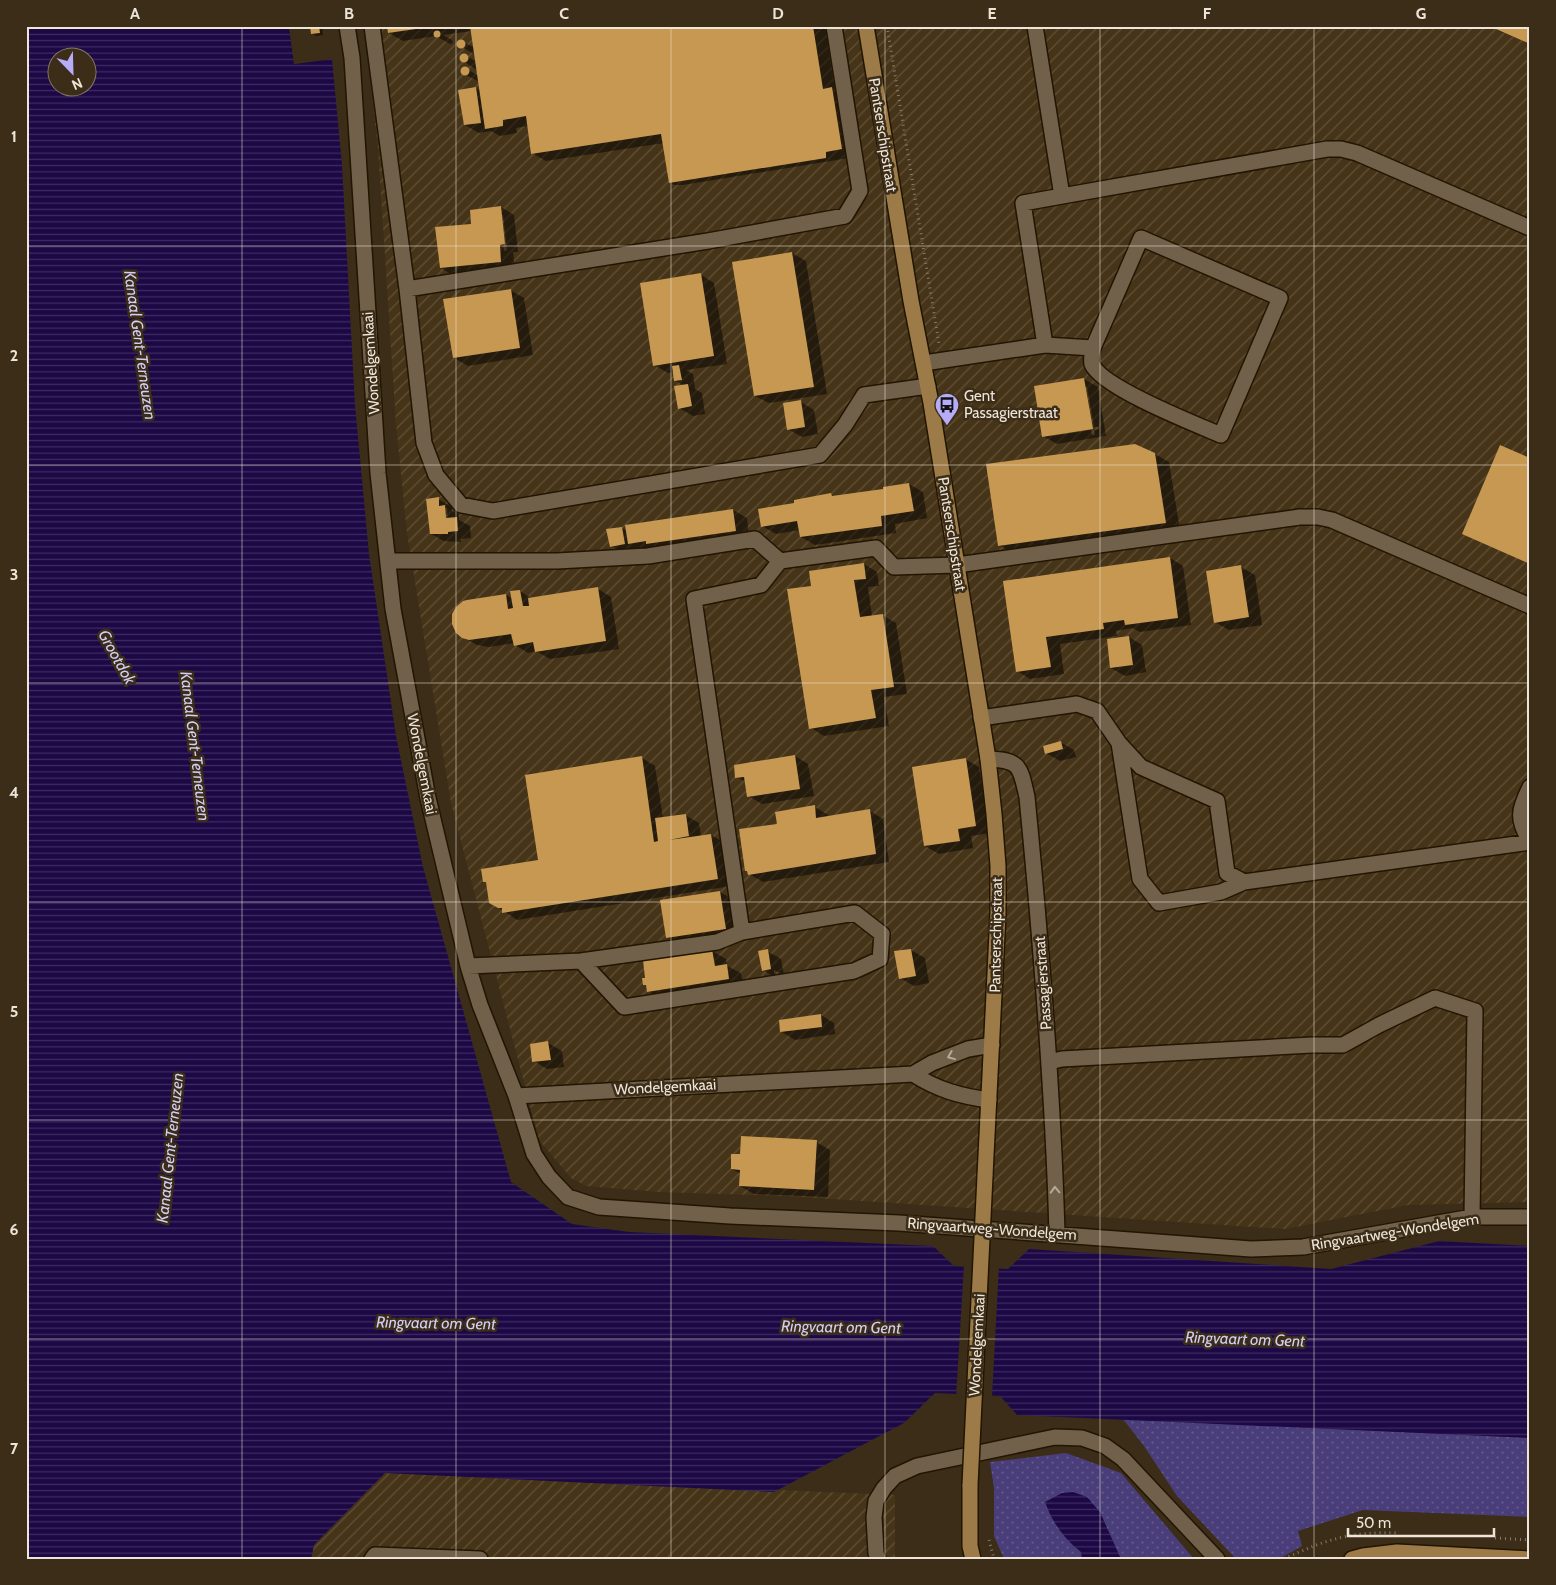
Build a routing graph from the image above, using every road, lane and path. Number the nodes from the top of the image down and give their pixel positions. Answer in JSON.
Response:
{"nodes":[{"id":1,"x":348,"y":26,"type":"edge"},
{"id":2,"x":372,"y":26,"type":"edge"},
{"id":3,"x":834,"y":26,"type":"edge"},
{"id":4,"x":866,"y":26,"type":"edge"},
{"id":5,"x":1035,"y":26,"type":"edge"},
{"id":6,"x":1062,"y":196,"type":"junction"},
{"id":7,"x":1530,"y":228,"type":"edge"},
{"id":8,"x":407,"y":289,"type":"junction"},
{"id":9,"x":1045,"y":345,"type":"junction"},
{"id":10,"x":1092,"y":348,"type":"junction"},
{"id":11,"x":924,"y":363,"type":"junction"},
{"id":12,"x":928,"y":386,"type":"junction"},
{"id":13,"x":389,"y":561,"type":"junction"},
{"id":14,"x":780,"y":561,"type":"junction"},
{"id":15,"x":957,"y":564,"type":"junction"},
{"id":16,"x":1530,"y":606,"type":"edge"},
{"id":17,"x":982,"y":718,"type":"junction"},
{"id":18,"x":1119,"y":743,"type":"junction"},
{"id":19,"x":988,"y":759,"type":"junction"},
{"id":20,"x":1530,"y":786,"type":"edge"},
{"id":21,"x":1530,"y":842,"type":"edge"},
{"id":22,"x":1244,"y":882,"type":"junction"},
{"id":23,"x":742,"y":932,"type":"junction"},
{"id":24,"x":581,"y":961,"type":"junction"},
{"id":25,"x":468,"y":966,"type":"junction"},
{"id":26,"x":992,"y":1045,"type":"junction"},
{"id":27,"x":1049,"y":1062,"type":"junction"},
{"id":28,"x":913,"y":1074,"type":"junction"},
{"id":29,"x":516,"y":1096,"type":"junction"},
{"id":30,"x":990,"y":1100,"type":"junction"},
{"id":31,"x":1472,"y":1217,"type":"junction"},
{"id":32,"x":1530,"y":1217,"type":"edge"},
{"id":33,"x":1057,"y":1234,"type":"junction"},
{"id":34,"x":988,"y":1535,"type":"dead end"},
{"id":35,"x":1530,"y":1558,"type":"edge"},
{"id":36,"x":372,"y":1559,"type":"edge"},
{"id":37,"x":480,"y":1559,"type":"edge"},
{"id":38,"x":878,"y":1559,"type":"edge"},
{"id":39,"x":972,"y":1559,"type":"edge"},
{"id":40,"x":994,"y":1559,"type":"edge"},
{"id":41,"x":1218,"y":1559,"type":"edge"},
{"id":42,"x":1352,"y":1559,"type":"edge"}],
"edges":[{"from":1,"to":13,"type":"street","name":"Wondelgemkaai"},
{"from":2,"to":8,"type":"street"},
{"from":3,"to":8,"type":"street"},
{"from":4,"to":11,"type":"main road","name":"Pantserschipstraat"},
{"from":5,"to":6,"type":"street"},
{"from":6,"to":7,"type":"street"},
{"from":6,"to":9,"type":"street"},
{"from":8,"to":12,"type":"street"},
{"from":9,"to":10,"type":"street"},
{"from":9,"to":11,"type":"street"},
{"from":10,"to":10,"type":"street"},
{"from":11,"to":12,"type":"main road","name":"Pantserschipstraat"},
{"from":12,"to":15,"type":"main road","name":"Pantserschipstraat"},
{"from":13,"to":14,"type":"street"},
{"from":13,"to":25,"type":"street","name":"Wondelgemkaai"},
{"from":14,"to":15,"type":"street"},
{"from":14,"to":23,"type":"street"},
{"from":15,"to":16,"type":"street"},
{"from":15,"to":17,"type":"main road","name":"Pantserschipstraat"},
{"from":17,"to":18,"type":"street"},
{"from":17,"to":19,"type":"main road","name":"Pantserschipstraat"},
{"from":18,"to":22,"type":"street"},
{"from":18,"to":22,"type":"street"},
{"from":19,"to":26,"type":"main road","name":"Pantserschipstraat"},
{"from":19,"to":27,"type":"street","name":"Passagierstraat"},
{"from":20,"to":21,"type":"street"},
{"from":21,"to":22,"type":"street"},
{"from":23,"to":24,"type":"street"},
{"from":23,"to":24,"type":"street"},
{"from":24,"to":25,"type":"street"},
{"from":25,"to":29,"type":"street","name":"Wondelgemkaai"},
{"from":26,"to":28,"type":"street","name":"Wondelgemkaai","one_way":true},
{"from":26,"to":30,"type":"main road","name":"Wondelgemkaai"},
{"from":27,"to":31,"type":"street"},
{"from":33,"to":27,"type":"street","name":"Passagierstraat","one_way":true},
{"from":28,"to":29,"type":"street","name":"Wondelgemkaai"},
{"from":28,"to":30,"type":"street"},
{"from":29,"to":33,"type":"street","name":"Ringvaartweg-Wondelgem"},
{"from":30,"to":39,"type":"main road","name":"Wondelgemkaai","bridge":true},
{"from":31,"to":32,"type":"street","name":"Ringvaartweg-Wondelgem"},
{"from":31,"to":33,"type":"street","name":"Ringvaartweg-Wondelgem"},
{"from":34,"to":40,"type":"path"},
{"from":35,"to":42,"type":"main road"},
{"from":36,"to":37,"type":"street"},
{"from":38,"to":41,"type":"street"}]}
